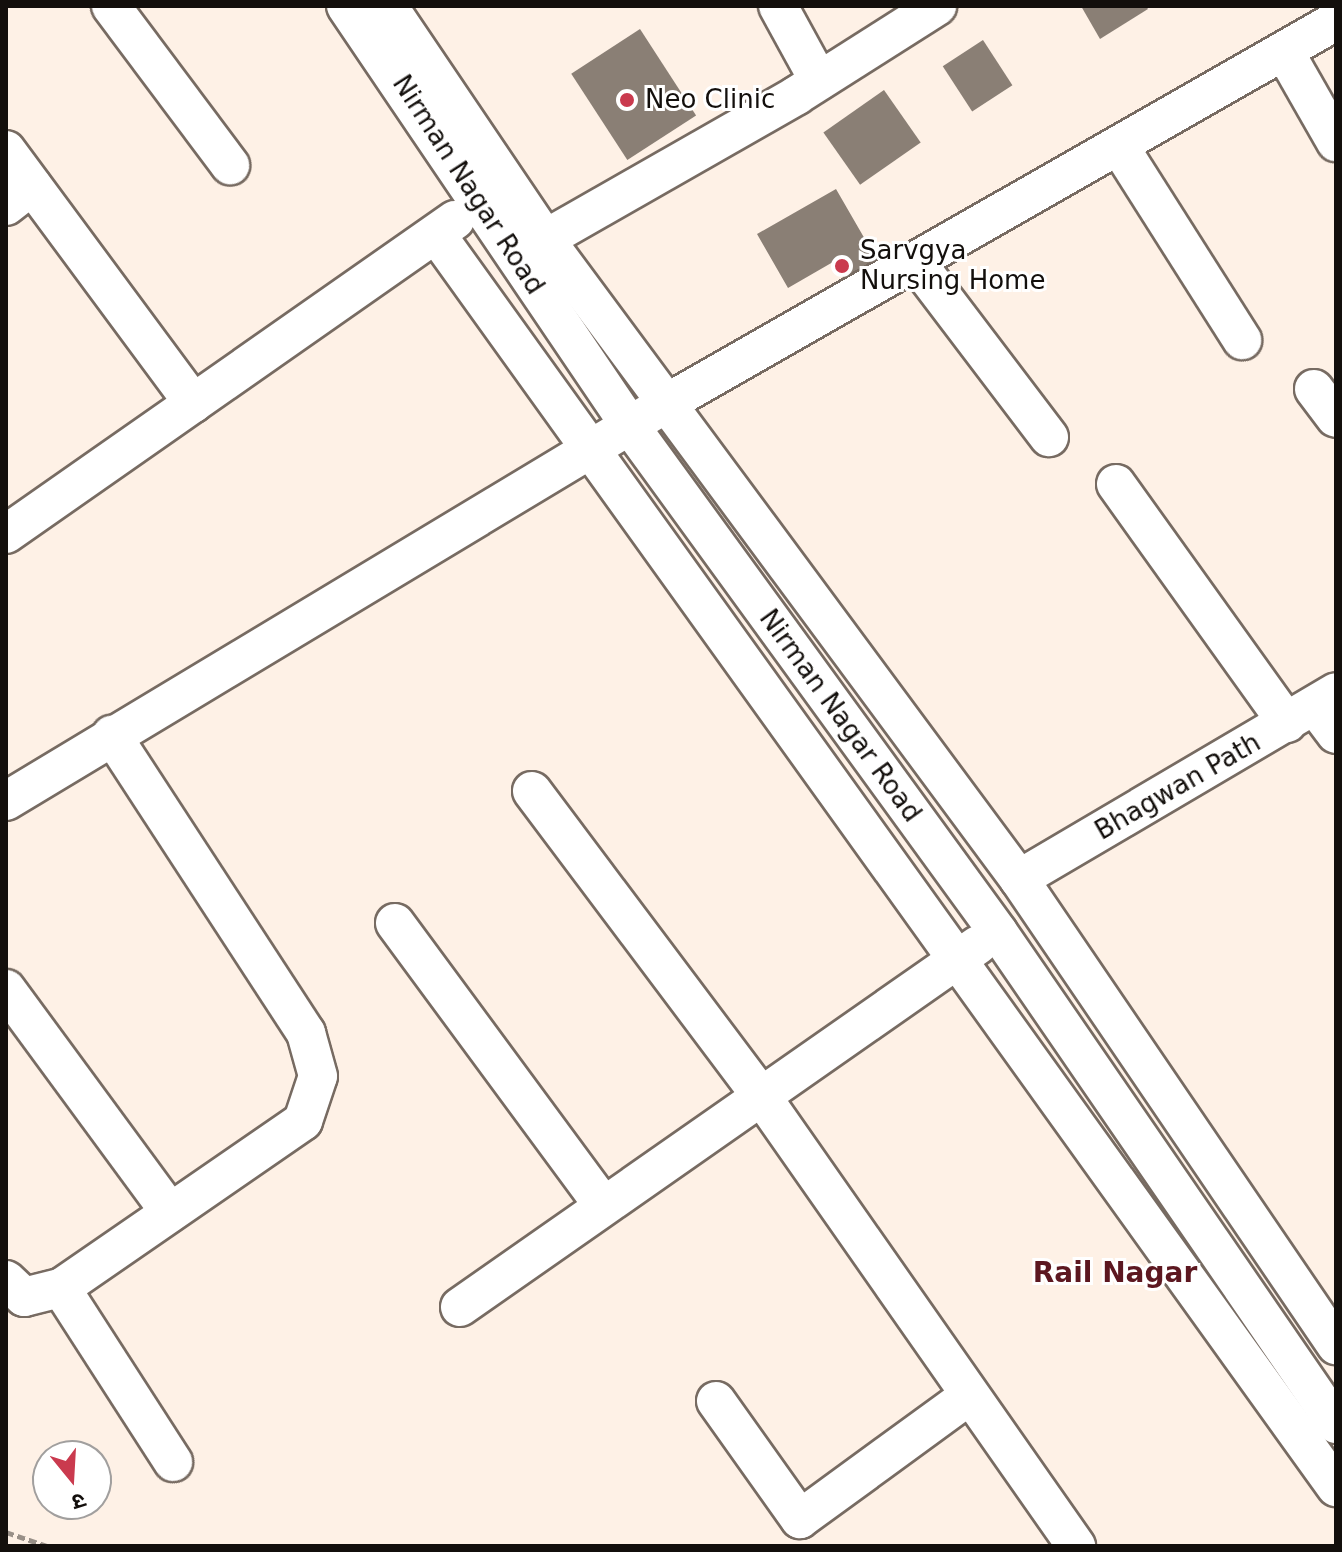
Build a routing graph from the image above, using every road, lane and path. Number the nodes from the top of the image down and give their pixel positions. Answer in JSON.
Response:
{"nodes":[{"id":1,"x":111,"y":6,"type":"edge"},
{"id":2,"x":346,"y":6,"type":"edge"},
{"id":3,"x":388,"y":6,"type":"edge"},
{"id":4,"x":778,"y":6,"type":"edge"},
{"id":5,"x":937,"y":6,"type":"edge"},
{"id":6,"x":1336,"y":21,"type":"edge"},
{"id":7,"x":1284,"y":51,"type":"junction"},
{"id":8,"x":819,"y":81,"type":"junction"},
{"id":9,"x":1336,"y":142,"type":"edge"},
{"id":10,"x":1119,"y":146,"type":"junction"},
{"id":11,"x":6,"y":150,"type":"edge"},
{"id":12,"x":230,"y":165,"type":"dead end"},
{"id":13,"x":510,"y":184,"type":"junction"},
{"id":14,"x":19,"y":196,"type":"edge"},
{"id":15,"x":478,"y":204,"type":"junction"},
{"id":16,"x":436,"y":234,"type":"junction"},
{"id":17,"x":545,"y":239,"type":"junction"},
{"id":18,"x":916,"y":262,"type":"junction"},
{"id":19,"x":1242,"y":340,"type":"dead end"},
{"id":20,"x":193,"y":403,"type":"junction"},
{"id":21,"x":667,"y":403,"type":"junction"},
{"id":22,"x":630,"y":426,"type":"junction"},
{"id":23,"x":1049,"y":437,"type":"dead end"},
{"id":24,"x":589,"y":452,"type":"junction"},
{"id":25,"x":1116,"y":484,"type":"dead end"},
{"id":26,"x":699,"y":524,"type":"junction"},
{"id":27,"x":6,"y":534,"type":"edge"},
{"id":28,"x":662,"y":552,"type":"junction"},
{"id":29,"x":747,"y":589,"type":"junction"},
{"id":30,"x":709,"y":617,"type":"junction"},
{"id":31,"x":1319,"y":714,"type":"edge"},
{"id":32,"x":112,"y":735,"type":"junction"},
{"id":33,"x":532,"y":791,"type":"dead end"},
{"id":34,"x":6,"y":801,"type":"edge"},
{"id":35,"x":1028,"y":893,"type":"junction"},
{"id":36,"x":395,"y":923,"type":"dead end"},
{"id":37,"x":998,"y":932,"type":"junction"},
{"id":38,"x":956,"y":959,"type":"junction"},
{"id":39,"x":6,"y":989,"type":"edge"},
{"id":40,"x":761,"y":1096,"type":"junction"},
{"id":41,"x":1129,"y":1126,"type":"junction"},
{"id":42,"x":1094,"y":1151,"type":"junction"},
{"id":43,"x":603,"y":1205,"type":"junction"},
{"id":44,"x":170,"y":1212,"type":"junction"},
{"id":45,"x":1199,"y":1227,"type":"junction"},
{"id":46,"x":1167,"y":1252,"type":"junction"},
{"id":47,"x":6,"y":1280,"type":"edge"},
{"id":48,"x":61,"y":1288,"type":"junction"},
{"id":49,"x":460,"y":1307,"type":"dead end"},
{"id":50,"x":1336,"y":1345,"type":"edge"},
{"id":51,"x":970,"y":1395,"type":"junction"},
{"id":52,"x":716,"y":1401,"type":"dead end"},
{"id":53,"x":1326,"y":1410,"type":"edge"},
{"id":54,"x":1288,"y":1420,"type":"junction"},
{"id":55,"x":173,"y":1462,"type":"dead end"},
{"id":56,"x":1336,"y":1487,"type":"edge"},
{"id":57,"x":6,"y":1532,"type":"edge"},
{"id":58,"x":47,"y":1546,"type":"edge"},
{"id":59,"x":1076,"y":1546,"type":"edge"}],
"edges":[{"from":1,"to":12,"type":"street"},
{"from":2,"to":15,"type":"street","name":"Nirman Nagar Road"},
{"from":3,"to":13,"type":"street","name":"Nirman Nagar Road"},
{"from":4,"to":8,"type":"street"},
{"from":5,"to":8,"type":"street"},
{"from":6,"to":7,"type":"street"},
{"from":7,"to":9,"type":"street"},
{"from":7,"to":10,"type":"street"},
{"from":8,"to":17,"type":"street"},
{"from":10,"to":18,"type":"street"},
{"from":10,"to":19,"type":"street"},
{"from":11,"to":14,"type":"street"},
{"from":13,"to":15,"type":"street"},
{"from":13,"to":17,"type":"street","name":"Nirman Nagar Road"},
{"from":14,"to":20,"type":"street"},
{"from":15,"to":16,"type":"street"},
{"from":15,"to":22,"type":"street","name":"Nirman Nagar Road"},
{"from":16,"to":20,"type":"street"},
{"from":16,"to":24,"type":"street"},
{"from":17,"to":21,"type":"street","name":"Nirman Nagar Road"},
{"from":18,"to":21,"type":"street"},
{"from":18,"to":23,"type":"street"},
{"from":20,"to":27,"type":"street"},
{"from":21,"to":22,"type":"street"},
{"from":21,"to":35,"type":"street","name":"Nirman Nagar Road"},
{"from":22,"to":24,"type":"street"},
{"from":22,"to":26,"type":"street","name":"Nirman Nagar Road"},
{"from":24,"to":28,"type":"street"},
{"from":24,"to":32,"type":"street"},
{"from":25,"to":31,"type":"street"},
{"from":26,"to":28,"type":"street"},
{"from":26,"to":29,"type":"street","name":"Nirman Nagar Road"},
{"from":28,"to":30,"type":"street"},
{"from":29,"to":30,"type":"street"},
{"from":29,"to":37,"type":"street","name":"Nirman Nagar Road"},
{"from":30,"to":38,"type":"street"},
{"from":31,"to":35,"type":"street","name":"Bhagwan Path"},
{"from":32,"to":34,"type":"street"},
{"from":32,"to":44,"type":"street"},
{"from":33,"to":40,"type":"street"},
{"from":35,"to":37,"type":"street","name":"Bhagwan Path"},
{"from":35,"to":50,"type":"street","name":"Nirman Nagar Road"},
{"from":36,"to":43,"type":"street"},
{"from":37,"to":38,"type":"street","name":"Bhagwan Path"},
{"from":37,"to":41,"type":"street","name":"Nirman Nagar Road"},
{"from":38,"to":40,"type":"street","name":"Bhagwan Path"},
{"from":38,"to":42,"type":"street"},
{"from":39,"to":44,"type":"street"},
{"from":40,"to":43,"type":"street","name":"Bhagwan Path"},
{"from":40,"to":51,"type":"street"},
{"from":41,"to":42,"type":"street"},
{"from":41,"to":45,"type":"street","name":"Nirman Nagar Road"},
{"from":42,"to":46,"type":"street"},
{"from":43,"to":49,"type":"street","name":"Bhagwan Path"},
{"from":44,"to":48,"type":"street"},
{"from":45,"to":46,"type":"street"},
{"from":45,"to":53,"type":"street","name":"Nirman Nagar Road"},
{"from":46,"to":54,"type":"street"},
{"from":47,"to":48,"type":"street"},
{"from":48,"to":55,"type":"street"},
{"from":51,"to":52,"type":"street"},
{"from":51,"to":59,"type":"street"},
{"from":53,"to":54,"type":"street"},
{"from":54,"to":56,"type":"street"},
{"from":57,"to":58,"type":"path"}]}
